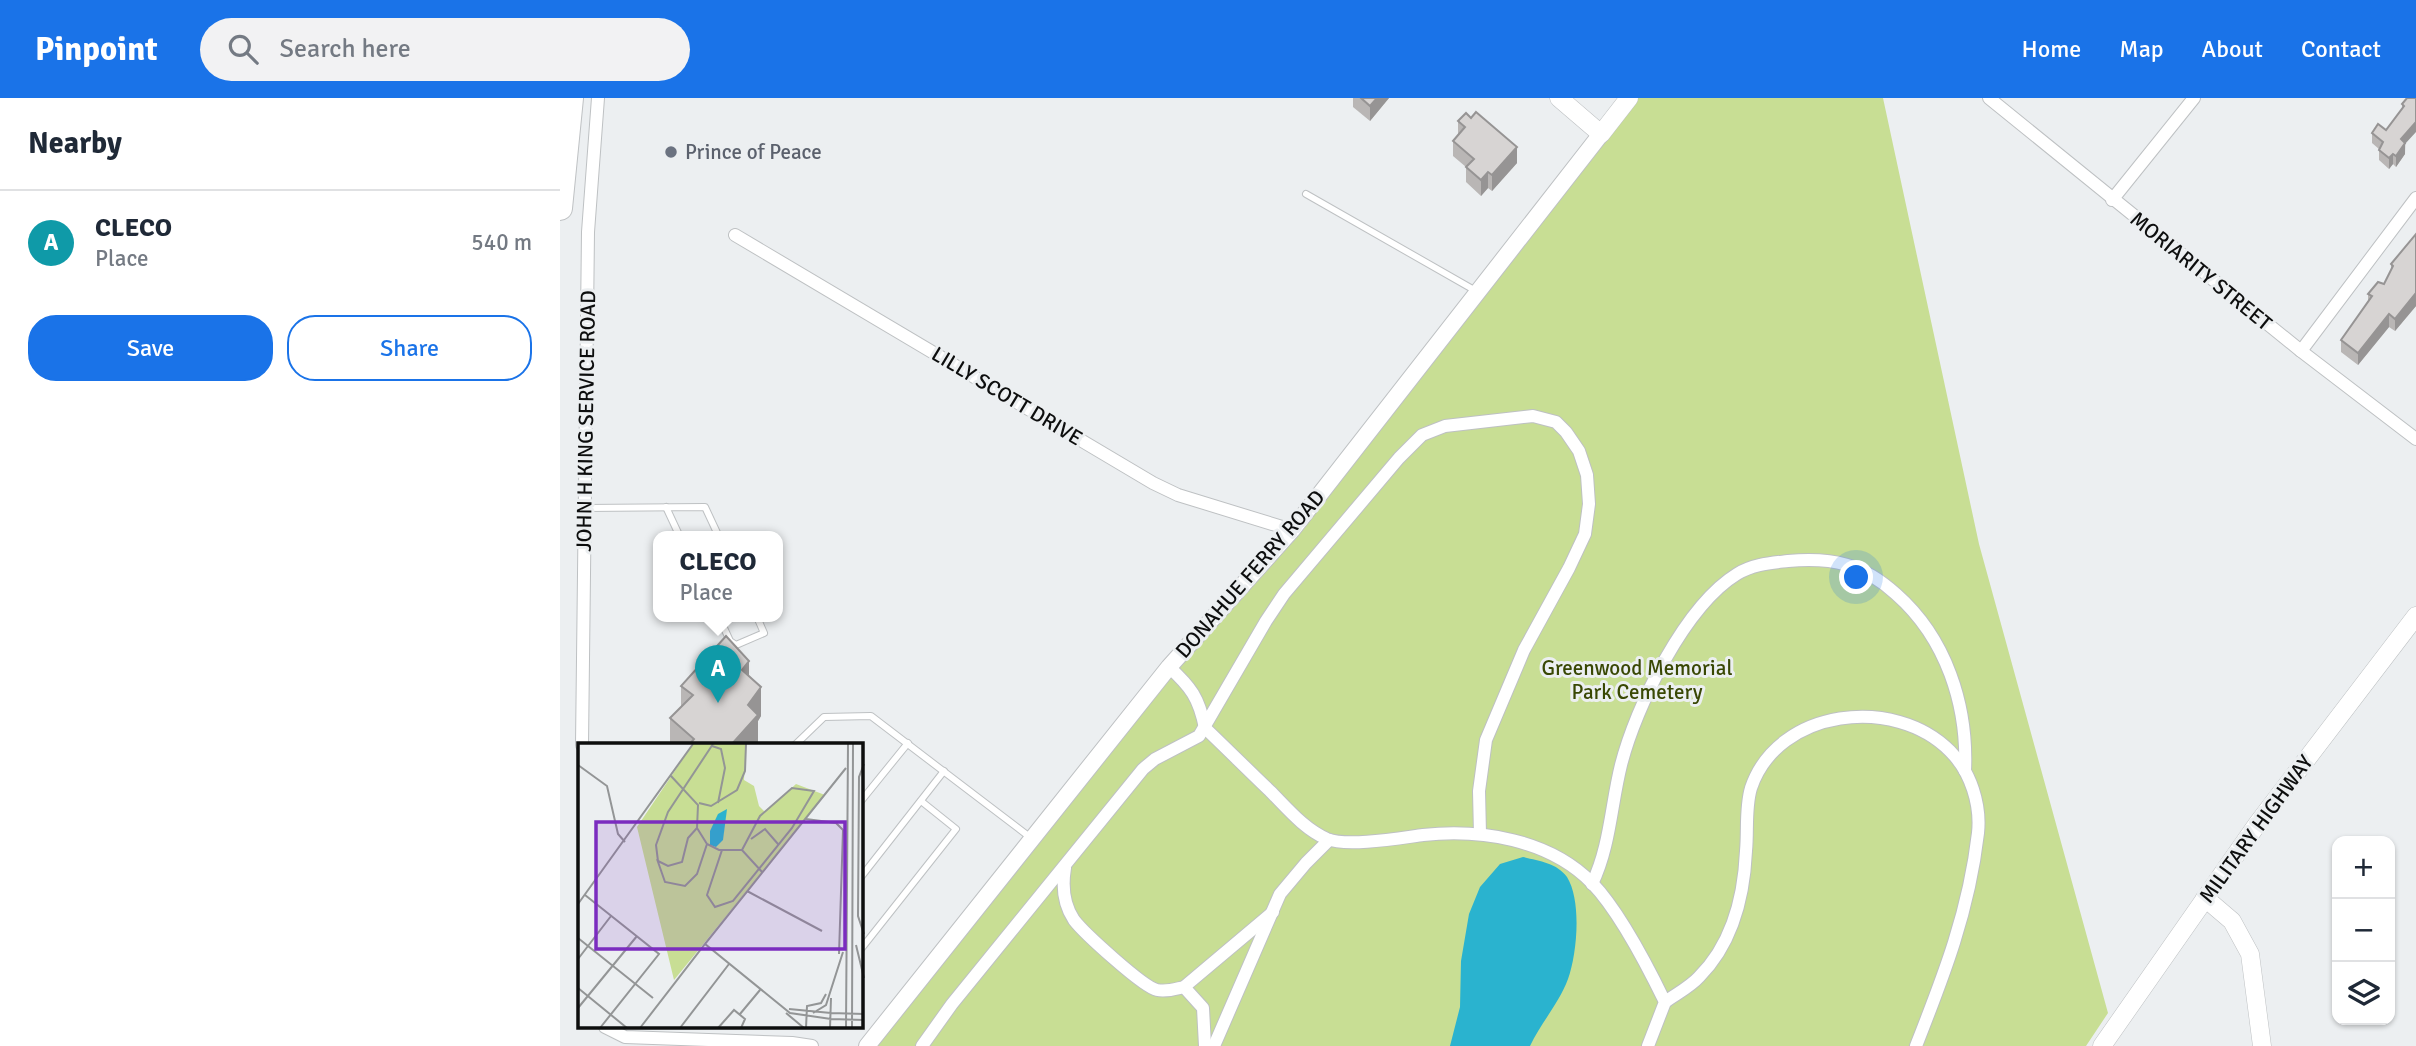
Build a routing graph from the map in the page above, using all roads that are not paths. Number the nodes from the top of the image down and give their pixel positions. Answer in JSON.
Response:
{"nodes":[{"id":1,"x":571,"y":98,"type":"edge"},
{"id":2,"x":598,"y":98,"type":"edge"},
{"id":3,"x":1559,"y":98,"type":"edge"},
{"id":4,"x":1629,"y":98,"type":"edge"},
{"id":5,"x":1989,"y":98,"type":"edge"},
{"id":6,"x":2194,"y":98,"type":"edge"},
{"id":7,"x":1601,"y":134,"type":"junction"},
{"id":8,"x":1306,"y":194,"type":"dead end"},
{"id":9,"x":2416,"y":198,"type":"edge"},
{"id":10,"x":2112,"y":200,"type":"junction"},
{"id":11,"x":560,"y":208,"type":"edge"},
{"id":12,"x":735,"y":234,"type":"dead end"},
{"id":13,"x":1477,"y":292,"type":"junction"},
{"id":14,"x":2301,"y":351,"type":"junction"},
{"id":15,"x":2416,"y":439,"type":"edge"},
{"id":16,"x":666,"y":507,"type":"junction"},
{"id":17,"x":585,"y":508,"type":"junction"},
{"id":18,"x":1292,"y":530,"type":"junction"},
{"id":19,"x":677,"y":531,"type":"edge"},
{"id":20,"x":716,"y":531,"type":"edge"},
{"id":21,"x":2416,"y":616,"type":"edge"},
{"id":22,"x":721,"y":622,"type":"edge"},
{"id":23,"x":759,"y":622,"type":"edge"},
{"id":24,"x":1169,"y":667,"type":"junction"},
{"id":25,"x":1205,"y":727,"type":"junction"},
{"id":26,"x":582,"y":743,"type":"edge"},
{"id":27,"x":798,"y":743,"type":"edge"},
{"id":28,"x":908,"y":743,"type":"junction"},
{"id":29,"x":944,"y":771,"type":"junction"},
{"id":30,"x":1965,"y":771,"type":"junction"},
{"id":31,"x":863,"y":798,"type":"edge"},
{"id":32,"x":920,"y":801,"type":"junction"},
{"id":33,"x":1480,"y":834,"type":"junction"},
{"id":34,"x":1032,"y":839,"type":"junction"},
{"id":35,"x":1329,"y":839,"type":"junction"},
{"id":36,"x":1066,"y":864,"type":"junction"},
{"id":37,"x":863,"y":874,"type":"edge"},
{"id":38,"x":1592,"y":884,"type":"junction"},
{"id":39,"x":2205,"y":898,"type":"junction"},
{"id":40,"x":1273,"y":912,"type":"junction"},
{"id":41,"x":863,"y":946,"type":"edge"},
{"id":42,"x":1184,"y":987,"type":"junction"},
{"id":43,"x":1665,"y":1002,"type":"junction"},
{"id":44,"x":607,"y":1028,"type":"edge"},
{"id":45,"x":813,"y":1046,"type":"edge"},
{"id":46,"x":867,"y":1046,"type":"edge"},
{"id":47,"x":922,"y":1046,"type":"edge"},
{"id":48,"x":1205,"y":1046,"type":"edge"},
{"id":49,"x":1214,"y":1046,"type":"edge"},
{"id":50,"x":1645,"y":1046,"type":"edge"},
{"id":51,"x":1916,"y":1046,"type":"edge"},
{"id":52,"x":2102,"y":1046,"type":"edge"},
{"id":53,"x":2262,"y":1046,"type":"edge"}],
"edges":[{"from":1,"to":11,"type":"highway"},
{"from":2,"to":17,"type":"street","name":"JOHN H KING SERVICE ROAD"},
{"from":3,"to":7,"type":"main road"},
{"from":4,"to":7,"type":"main road","name":"DONAHUE FERRY ROAD"},
{"from":5,"to":10,"type":"street","name":"MORIARITY STREET"},
{"from":6,"to":10,"type":"street"},
{"from":7,"to":13,"type":"street","name":"DONAHUE FERRY ROAD"},
{"from":8,"to":13,"type":"lane"},
{"from":9,"to":14,"type":"street"},
{"from":10,"to":14,"type":"street","name":"MORIARITY STREET"},
{"from":12,"to":18,"type":"street","name":"LILLY SCOTT DRIVE"},
{"from":13,"to":18,"type":"street","name":"DONAHUE FERRY ROAD"},
{"from":14,"to":15,"type":"street","name":"MORIARITY STREET"},
{"from":16,"to":17,"type":"lane"},
{"from":16,"to":19,"type":"lane"},
{"from":16,"to":20,"type":"lane"},
{"from":17,"to":26,"type":"street","name":"JOHN H KING SERVICE ROAD"},
{"from":18,"to":24,"type":"street","name":"DONAHUE FERRY ROAD"},
{"from":21,"to":39,"type":"main road","name":"MILITARY HIGHWAY"},
{"from":22,"to":23,"type":"lane"},
{"from":24,"to":25,"type":"street"},
{"from":24,"to":34,"type":"street","name":"DONAHUE FERRY ROAD"},
{"from":25,"to":33,"type":"street"},
{"from":25,"to":35,"type":"street"},
{"from":25,"to":36,"type":"street"},
{"from":27,"to":28,"type":"lane"},
{"from":28,"to":29,"type":"lane"},
{"from":28,"to":31,"type":"lane"},
{"from":29,"to":32,"type":"lane"},
{"from":29,"to":34,"type":"lane"},
{"from":30,"to":38,"type":"street"},
{"from":30,"to":43,"type":"street"},
{"from":30,"to":51,"type":"street"},
{"from":32,"to":37,"type":"lane"},
{"from":32,"to":41,"type":"lane"},
{"from":33,"to":35,"type":"street"},
{"from":33,"to":38,"type":"street"},
{"from":34,"to":46,"type":"street","name":"DONAHUE FERRY ROAD"},
{"from":35,"to":40,"type":"street"},
{"from":36,"to":42,"type":"street"},
{"from":36,"to":47,"type":"street"},
{"from":38,"to":43,"type":"street"},
{"from":39,"to":52,"type":"main road","name":"MILITARY HIGHWAY"},
{"from":39,"to":53,"type":"main road"},
{"from":40,"to":42,"type":"street"},
{"from":40,"to":49,"type":"street"},
{"from":42,"to":48,"type":"street"},
{"from":43,"to":50,"type":"street"},
{"from":44,"to":45,"type":"street"}]}
